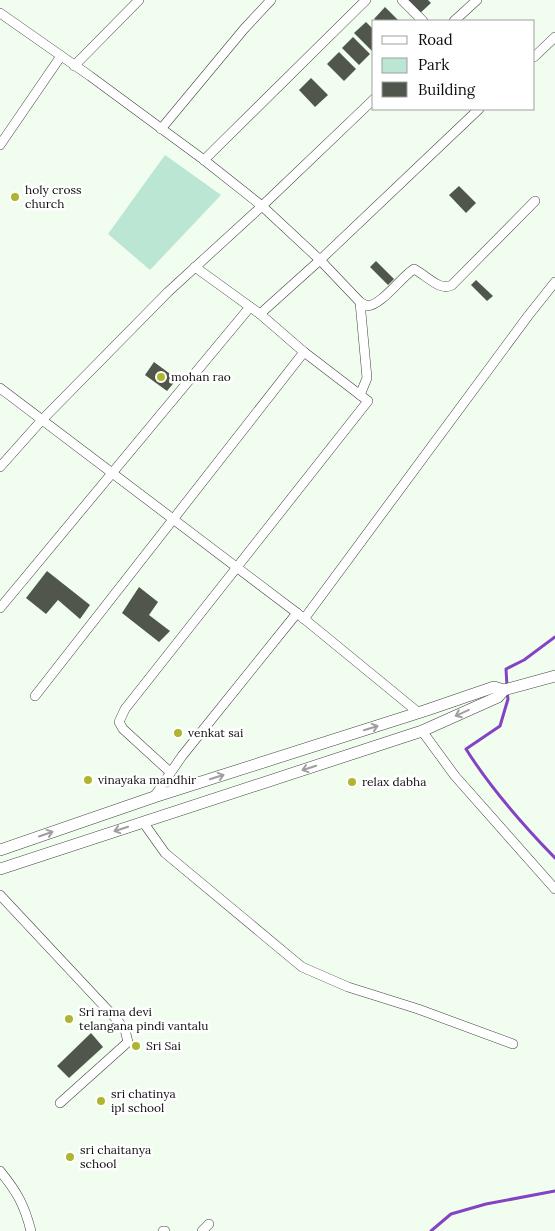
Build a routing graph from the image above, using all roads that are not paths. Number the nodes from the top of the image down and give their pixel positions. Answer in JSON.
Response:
{"nodes":[{"id":1,"x":139,"y":0,"type":"edge"},
{"id":2,"x":271,"y":0,"type":"edge"},
{"id":3,"x":366,"y":0,"type":"edge"},
{"id":4,"x":402,"y":0,"type":"edge"},
{"id":5,"x":477,"y":0,"type":"edge"},
{"id":6,"x":0,"y":13,"type":"edge"},
{"id":7,"x":421,"y":20,"type":"edge"},
{"id":8,"x":455,"y":20,"type":"edge"},
{"id":9,"x":555,"y":37,"type":"edge"},
{"id":10,"x":61,"y":56,"type":"junction"},
{"id":11,"x":535,"y":56,"type":"edge"},
{"id":12,"x":74,"y":66,"type":"junction"},
{"id":13,"x":372,"y":100,"type":"edge"},
{"id":14,"x":478,"y":110,"type":"edge"},
{"id":15,"x":161,"y":129,"type":"junction"},
{"id":16,"x":0,"y":145,"type":"edge"},
{"id":17,"x":204,"y":160,"type":"junction"},
{"id":18,"x":535,"y":202,"type":"dead end"},
{"id":19,"x":262,"y":206,"type":"junction"},
{"id":20,"x":320,"y":260,"type":"junction"},
{"id":21,"x":195,"y":267,"type":"junction"},
{"id":22,"x":555,"y":282,"type":"edge"},
{"id":23,"x":360,"y":302,"type":"junction"},
{"id":24,"x":250,"y":307,"type":"junction"},
{"id":25,"x":260,"y":314,"type":"junction"},
{"id":26,"x":304,"y":352,"type":"junction"},
{"id":27,"x":0,"y":388,"type":"edge"},
{"id":28,"x":360,"y":395,"type":"junction"},
{"id":29,"x":41,"y":421,"type":"junction"},
{"id":30,"x":0,"y":467,"type":"edge"},
{"id":31,"x":111,"y":473,"type":"junction"},
{"id":32,"x":173,"y":520,"type":"junction"},
{"id":33,"x":237,"y":567,"type":"junction"},
{"id":34,"x":0,"y":608,"type":"edge"},
{"id":35,"x":300,"y":616,"type":"junction"},
{"id":36,"x":553,"y":677,"type":"edge"},
{"id":37,"x":504,"y":690,"type":"junction"},
{"id":38,"x":35,"y":696,"type":"dead end"},
{"id":39,"x":419,"y":713,"type":"junction"},
{"id":40,"x":422,"y":731,"type":"junction"},
{"id":41,"x":170,"y":772,"type":"junction"},
{"id":42,"x":154,"y":797,"type":"junction"},
{"id":43,"x":143,"y":822,"type":"junction"},
{"id":44,"x":0,"y":850,"type":"edge"},
{"id":45,"x":0,"y":869,"type":"edge"},
{"id":46,"x":555,"y":889,"type":"edge"},
{"id":47,"x":0,"y":895,"type":"edge"},
{"id":48,"x":513,"y":1044,"type":"dead end"},
{"id":49,"x":60,"y":1103,"type":"dead end"},
{"id":50,"x":0,"y":1171,"type":"edge"},
{"id":51,"x":31,"y":1231,"type":"edge"}],
"edges":[{"from":1,"to":12,"type":"street"},
{"from":2,"to":15,"type":"street"},
{"from":3,"to":17,"type":"street"},
{"from":4,"to":7,"type":"street"},
{"from":5,"to":8,"type":"street"},
{"from":6,"to":10,"type":"street"},
{"from":9,"to":11,"type":"street"},
{"from":10,"to":12,"type":"street"},
{"from":10,"to":16,"type":"street"},
{"from":12,"to":15,"type":"street"},
{"from":13,"to":19,"type":"street"},
{"from":14,"to":20,"type":"street"},
{"from":15,"to":17,"type":"street"},
{"from":17,"to":19,"type":"street"},
{"from":18,"to":23,"type":"street"},
{"from":19,"to":20,"type":"street"},
{"from":19,"to":21,"type":"street"},
{"from":20,"to":23,"type":"street"},
{"from":20,"to":25,"type":"street"},
{"from":21,"to":24,"type":"street"},
{"from":21,"to":29,"type":"street"},
{"from":22,"to":35,"type":"street"},
{"from":23,"to":28,"type":"street"},
{"from":24,"to":25,"type":"street"},
{"from":24,"to":31,"type":"street"},
{"from":25,"to":26,"type":"street"},
{"from":26,"to":28,"type":"street"},
{"from":26,"to":32,"type":"street"},
{"from":27,"to":29,"type":"street"},
{"from":28,"to":33,"type":"street"},
{"from":29,"to":30,"type":"street"},
{"from":29,"to":31,"type":"street"},
{"from":31,"to":32,"type":"street"},
{"from":31,"to":34,"type":"street"},
{"from":32,"to":33,"type":"street"},
{"from":32,"to":38,"type":"street"},
{"from":33,"to":35,"type":"street"},
{"from":33,"to":41,"type":"street"},
{"from":35,"to":39,"type":"street"},
{"from":35,"to":41,"type":"street"},
{"from":36,"to":37,"type":"street"},
{"from":37,"to":39,"type":"street"},
{"from":37,"to":40,"type":"street","one_way":true},
{"from":42,"to":39,"type":"street","one_way":true},
{"from":40,"to":43,"type":"street","one_way":true},
{"from":40,"to":46,"type":"street"},
{"from":41,"to":42,"type":"street"},
{"from":44,"to":42,"type":"street","one_way":true},
{"from":43,"to":45,"type":"street","one_way":true},
{"from":43,"to":48,"type":"street"},
{"from":47,"to":49,"type":"street"},
{"from":50,"to":51,"type":"street"}]}
